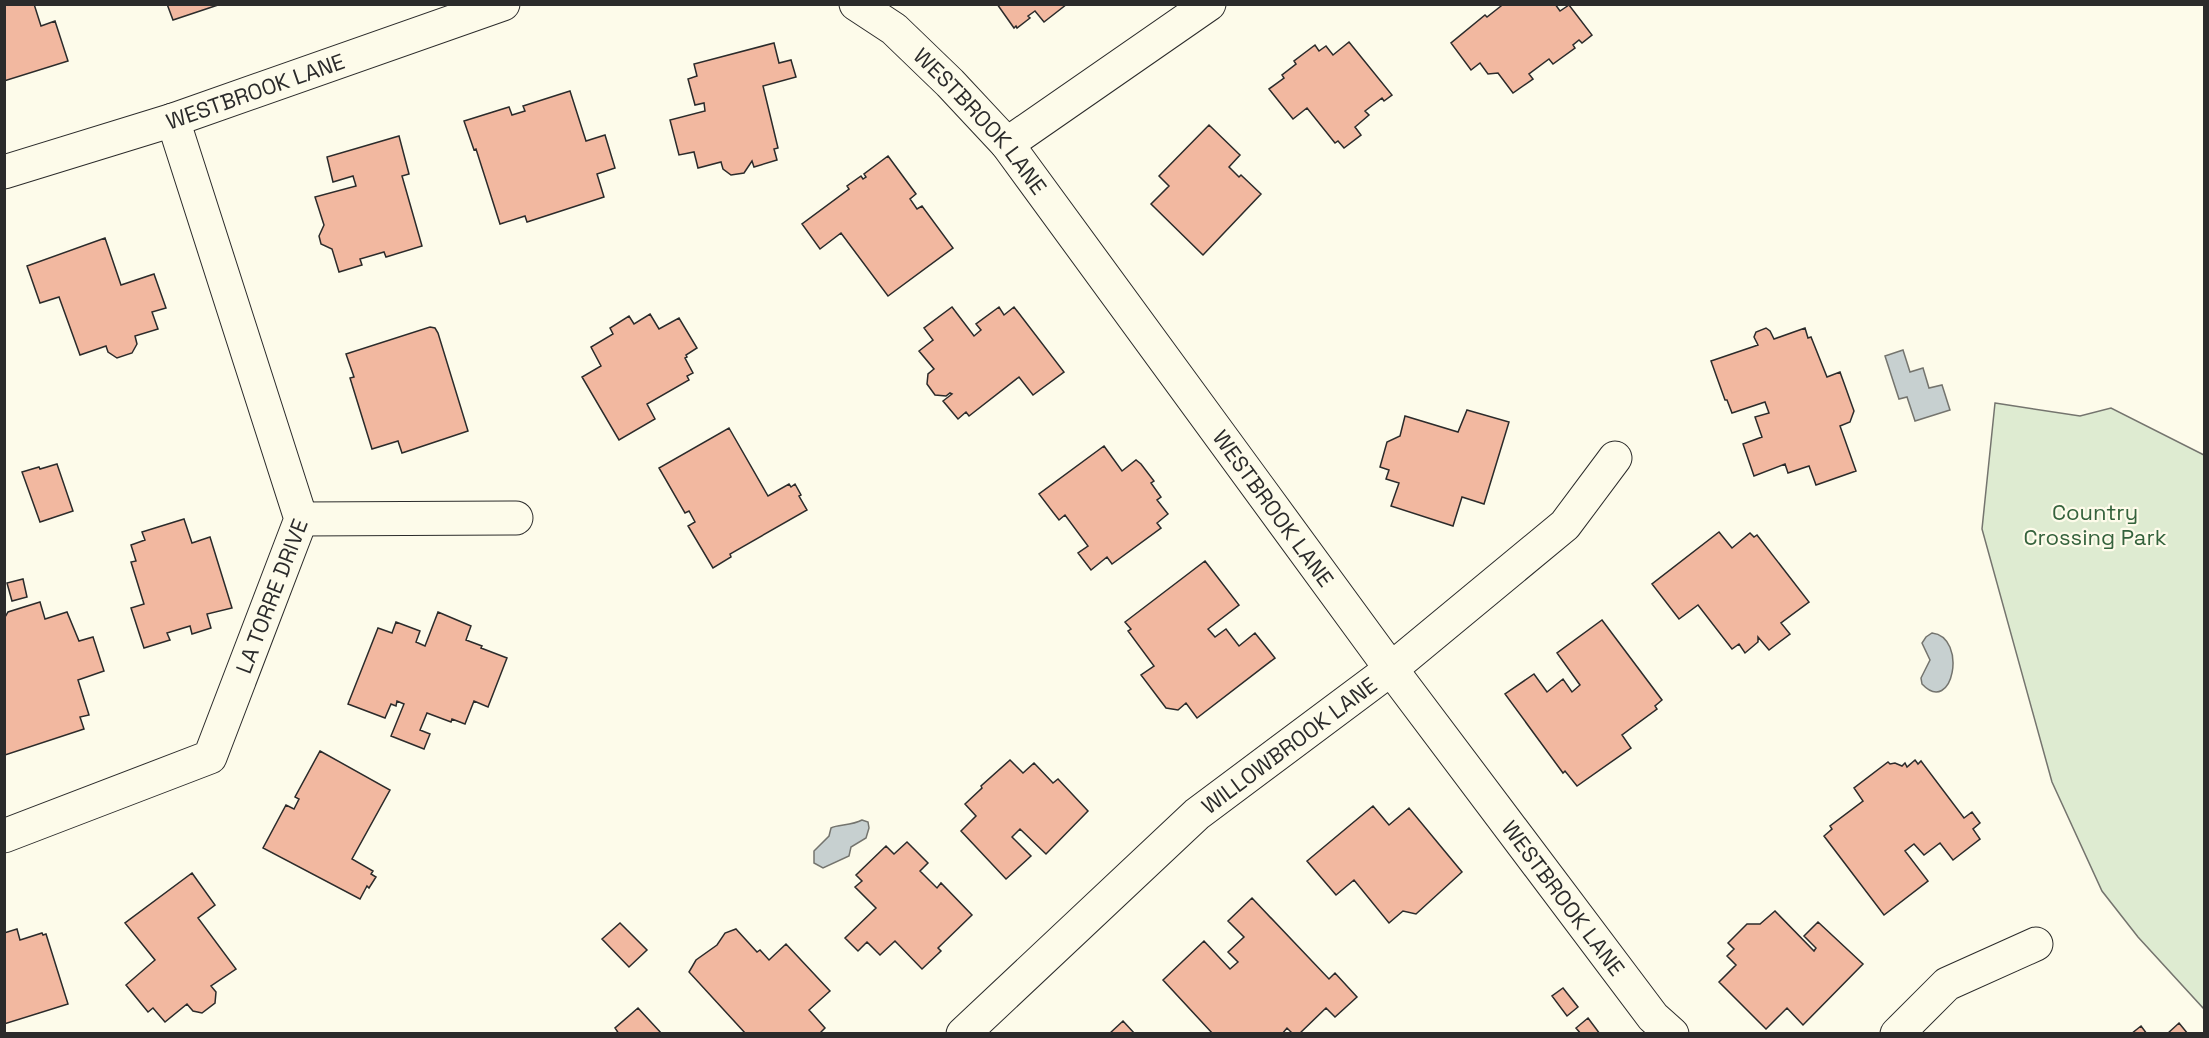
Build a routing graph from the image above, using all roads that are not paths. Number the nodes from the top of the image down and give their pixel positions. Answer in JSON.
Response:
{"nodes":[{"id":1,"x":503,"y":4,"type":"edge"},
{"id":2,"x":856,"y":4,"type":"edge"},
{"id":3,"x":1209,"y":4,"type":"edge"},
{"id":4,"x":173,"y":120,"type":"junction"},
{"id":5,"x":1007,"y":144,"type":"junction"},
{"id":6,"x":4,"y":172,"type":"edge"},
{"id":7,"x":1615,"y":458,"type":"dead end"},
{"id":8,"x":516,"y":518,"type":"dead end"},
{"id":9,"x":301,"y":519,"type":"junction"},
{"id":10,"x":1391,"y":669,"type":"junction"},
{"id":11,"x":4,"y":836,"type":"edge"},
{"id":12,"x":2036,"y":944,"type":"dead end"},
{"id":13,"x":963,"y":1034,"type":"edge"},
{"id":14,"x":1672,"y":1034,"type":"edge"},
{"id":15,"x":1896,"y":1034,"type":"edge"}],
"edges":[{"from":1,"to":4,"type":"street","name":"WESTBROOK LANE"},
{"from":2,"to":5,"type":"street","name":"WESTBROOK LANE"},
{"from":3,"to":5,"type":"street"},
{"from":4,"to":6,"type":"street","name":"WESTBROOK LANE"},
{"from":4,"to":9,"type":"street","name":"LA TORRE DRIVE"},
{"from":5,"to":10,"type":"street","name":"WESTBROOK LANE"},
{"from":7,"to":10,"type":"street","name":"WILLOWBROOK LANE"},
{"from":8,"to":9,"type":"street"},
{"from":9,"to":11,"type":"street","name":"LA TORRE DRIVE"},
{"from":10,"to":13,"type":"street","name":"WILLOWBROOK LANE"},
{"from":10,"to":14,"type":"street","name":"WESTBROOK LANE"},
{"from":12,"to":15,"type":"street"}]}
